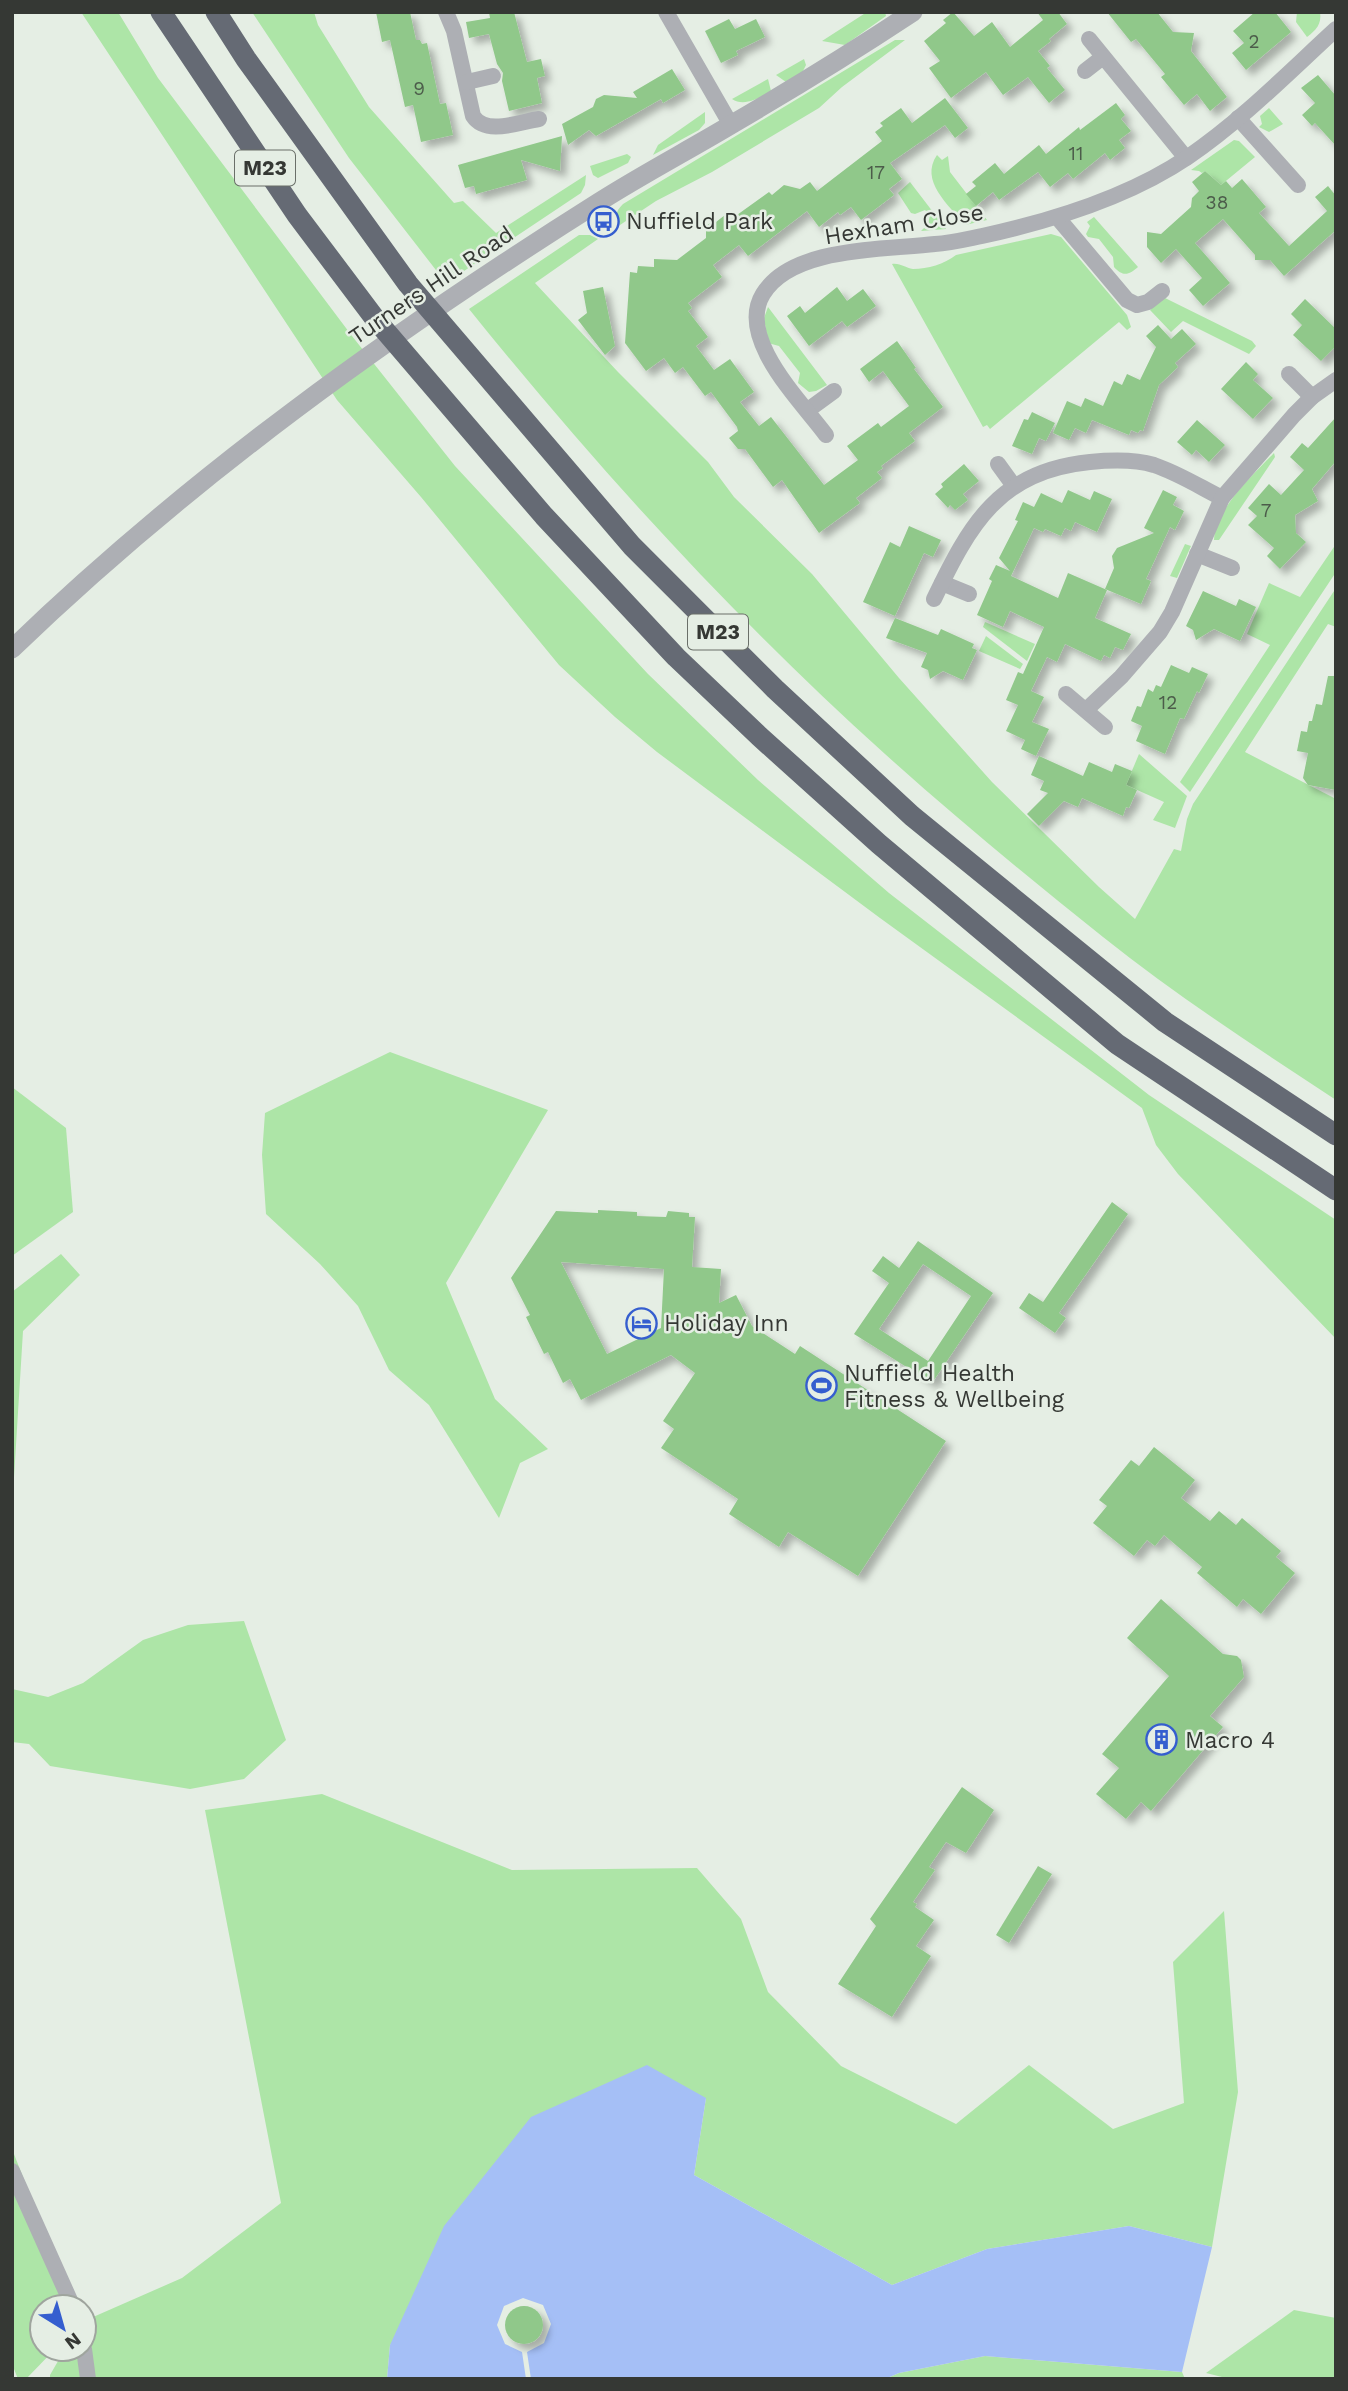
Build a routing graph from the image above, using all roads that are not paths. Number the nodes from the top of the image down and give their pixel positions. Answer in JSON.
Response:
{"nodes":[{"id":1,"x":161,"y":12,"type":"edge"},
{"id":2,"x":216,"y":12,"type":"edge"},
{"id":3,"x":446,"y":12,"type":"edge"},
{"id":4,"x":666,"y":12,"type":"edge"},
{"id":5,"x":913,"y":12,"type":"edge"},
{"id":6,"x":1336,"y":29,"type":"edge"},
{"id":7,"x":1089,"y":39,"type":"dead end"},
{"id":8,"x":1103,"y":57,"type":"junction"},
{"id":9,"x":1085,"y":71,"type":"dead end"},
{"id":10,"x":493,"y":76,"type":"dead end"},
{"id":11,"x":467,"y":82,"type":"junction"},
{"id":12,"x":1238,"y":118,"type":"junction"},
{"id":13,"x":539,"y":119,"type":"dead end"},
{"id":14,"x":731,"y":125,"type":"junction"},
{"id":15,"x":1186,"y":158,"type":"junction"},
{"id":16,"x":1298,"y":185,"type":"dead end"},
{"id":17,"x":1057,"y":217,"type":"junction"},
{"id":18,"x":1162,"y":291,"type":"dead end"},
{"id":19,"x":1289,"y":374,"type":"dead end"},
{"id":20,"x":1336,"y":380,"type":"edge"},
{"id":21,"x":834,"y":391,"type":"dead end"},
{"id":22,"x":1312,"y":397,"type":"junction"},
{"id":23,"x":808,"y":410,"type":"junction"},
{"id":24,"x":826,"y":435,"type":"dead end"},
{"id":25,"x":998,"y":464,"type":"dead end"},
{"id":26,"x":1014,"y":486,"type":"junction"},
{"id":27,"x":1222,"y":498,"type":"junction"},
{"id":28,"x":1197,"y":554,"type":"junction"},
{"id":29,"x":1232,"y":568,"type":"dead end"},
{"id":30,"x":942,"y":583,"type":"junction"},
{"id":31,"x":969,"y":594,"type":"dead end"},
{"id":32,"x":934,"y":599,"type":"dead end"},
{"id":33,"x":12,"y":649,"type":"edge"},
{"id":34,"x":1066,"y":694,"type":"dead end"},
{"id":35,"x":1086,"y":710,"type":"junction"},
{"id":36,"x":1105,"y":727,"type":"dead end"},
{"id":37,"x":1336,"y":1135,"type":"edge"},
{"id":38,"x":1336,"y":1191,"type":"edge"},
{"id":39,"x":12,"y":2171,"type":"edge"},
{"id":40,"x":67,"y":2293,"type":"edge"}],
"edges":[{"from":1,"to":38,"type":"highway","number":"M23"},
{"from":2,"to":37,"type":"highway","number":"M23"},
{"from":3,"to":11,"type":"street"},
{"from":4,"to":14,"type":"street"},
{"from":5,"to":14,"type":"street","name":"Turners Hill Road"},
{"from":6,"to":12,"type":"street","name":"Hexham Close"},
{"from":7,"to":8,"type":"street"},
{"from":8,"to":9,"type":"street"},
{"from":8,"to":15,"type":"street"},
{"from":10,"to":11,"type":"street"},
{"from":11,"to":13,"type":"street"},
{"from":12,"to":15,"type":"street","name":"Hexham Close"},
{"from":12,"to":16,"type":"street"},
{"from":14,"to":33,"type":"street","name":"Turners Hill Road"},
{"from":15,"to":17,"type":"street","name":"Hexham Close"},
{"from":17,"to":18,"type":"street"},
{"from":17,"to":23,"type":"street","name":"Hexham Close"},
{"from":19,"to":22,"type":"street"},
{"from":20,"to":22,"type":"street"},
{"from":21,"to":23,"type":"street"},
{"from":22,"to":27,"type":"street"},
{"from":23,"to":24,"type":"street","name":"Hexham Close"},
{"from":25,"to":26,"type":"street"},
{"from":26,"to":27,"type":"street"},
{"from":26,"to":30,"type":"street"},
{"from":27,"to":28,"type":"street"},
{"from":28,"to":29,"type":"street"},
{"from":28,"to":35,"type":"street"},
{"from":30,"to":31,"type":"street"},
{"from":30,"to":32,"type":"street"},
{"from":34,"to":35,"type":"street"},
{"from":35,"to":36,"type":"street"},
{"from":39,"to":40,"type":"street"}]}
